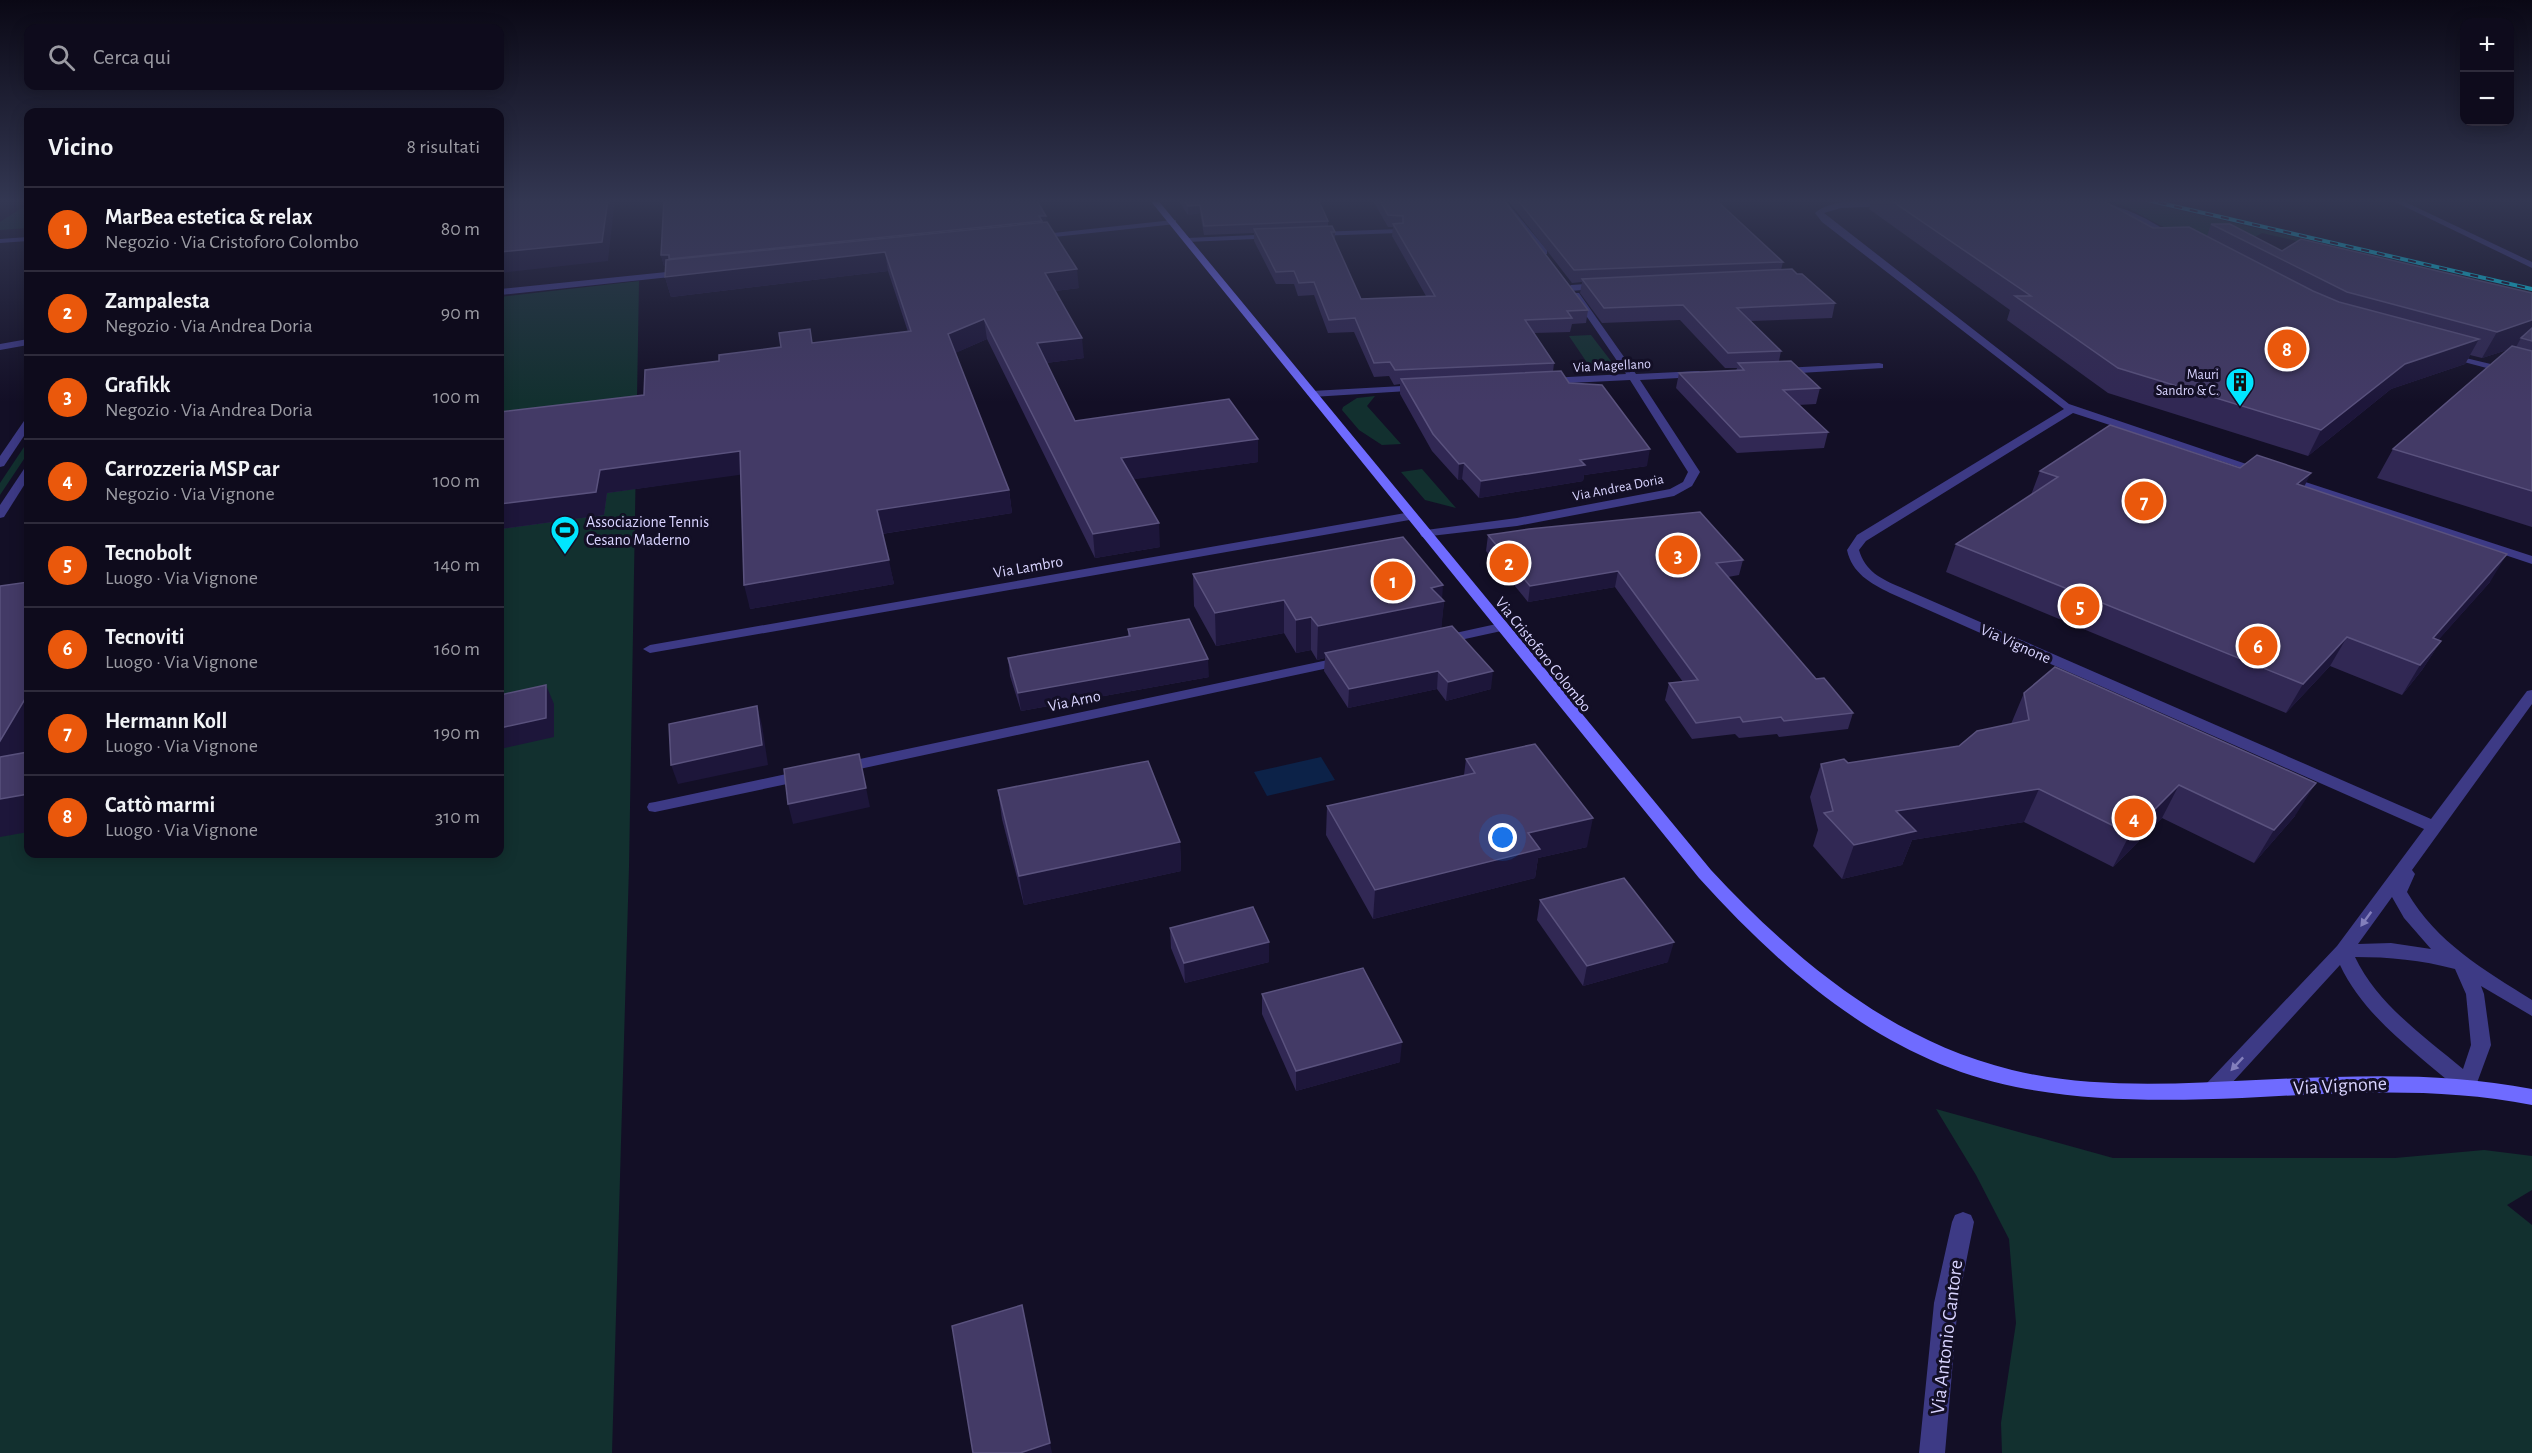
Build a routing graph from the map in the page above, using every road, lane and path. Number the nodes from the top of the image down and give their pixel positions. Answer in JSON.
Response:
{"nodes":[{"id":1,"x":1209,"y":267,"type":"edge"},
{"id":2,"x":1885,"y":267,"type":"edge"},
{"id":3,"x":697,"y":272,"type":"edge"},
{"id":4,"x":1606,"y":286,"type":"edge"},
{"id":5,"x":504,"y":292,"type":"edge"},
{"id":6,"x":24,"y":343,"type":"edge"},
{"id":7,"x":0,"y":347,"type":"edge"},
{"id":8,"x":24,"y":348,"type":"edge"},
{"id":9,"x":2436,"y":351,"type":"edge"},
{"id":10,"x":1879,"y":366,"type":"dead end"},
{"id":11,"x":1774,"y":371,"type":"edge"},
{"id":12,"x":1715,"y":374,"type":"edge"},
{"id":13,"x":2532,"y":376,"type":"edge"},
{"id":14,"x":1633,"y":377,"type":"junction"},
{"id":15,"x":1539,"y":382,"type":"edge"},
{"id":16,"x":1433,"y":387,"type":"edge"},
{"id":17,"x":1312,"y":394,"type":"junction"},
{"id":18,"x":2072,"y":409,"type":"junction"},
{"id":19,"x":24,"y":429,"type":"edge"},
{"id":20,"x":0,"y":464,"type":"edge"},
{"id":21,"x":24,"y":477,"type":"edge"},
{"id":22,"x":0,"y":514,"type":"edge"},
{"id":23,"x":1411,"y":516,"type":"junction"},
{"id":24,"x":1426,"y":534,"type":"junction"},
{"id":25,"x":2532,"y":560,"type":"edge"},
{"id":26,"x":1501,"y":627,"type":"junction"},
{"id":27,"x":1431,"y":642,"type":"edge"},
{"id":28,"x":650,"y":649,"type":"dead end"},
{"id":29,"x":1362,"y":657,"type":"edge"},
{"id":30,"x":2532,"y":694,"type":"edge"},
{"id":31,"x":655,"y":807,"type":"dead end"},
{"id":32,"x":2433,"y":826,"type":"junction"},
{"id":33,"x":2413,"y":854,"type":"junction"},
{"id":34,"x":2343,"y":951,"type":"junction"},
{"id":35,"x":2462,"y":964,"type":"junction"},
{"id":36,"x":1809,"y":977,"type":"joint"},
{"id":37,"x":2532,"y":1009,"type":"edge"},
{"id":38,"x":2467,"y":1085,"type":"junction"},
{"id":39,"x":2213,"y":1090,"type":"junction"},
{"id":40,"x":2532,"y":1097,"type":"edge"},
{"id":41,"x":1963,"y":1222,"type":"dead end"},
{"id":42,"x":1932,"y":1453,"type":"edge"}],
"edges":[{"from":1,"to":17,"type":"street","name":"Via Cristoforo Colombo"},
{"from":2,"to":18,"type":"street"},
{"from":3,"to":5,"type":"street"},
{"from":4,"to":14,"type":"street","name":"Via Andrea Doria"},
{"from":6,"to":7,"type":"street"},
{"from":7,"to":8,"type":"street"},
{"from":9,"to":13,"type":"street"},
{"from":10,"to":11,"type":"street"},
{"from":12,"to":14,"type":"street","name":"Via Magellano"},
{"from":14,"to":15,"type":"street","name":"Via Magellano"},
{"from":14,"to":24,"type":"street","name":"Via Andrea Doria"},
{"from":16,"to":17,"type":"street"},
{"from":17,"to":23,"type":"street","name":"Via Cristoforo Colombo"},
{"from":18,"to":25,"type":"street"},
{"from":18,"to":32,"type":"street","name":"Via Vignone"},
{"from":19,"to":20,"type":"street"},
{"from":21,"to":22,"type":"street"},
{"from":23,"to":24,"type":"street","name":"Via Cristoforo Colombo"},
{"from":23,"to":28,"type":"street","name":"Via Lambro"},
{"from":24,"to":26,"type":"street","name":"Via Cristoforo Colombo"},
{"from":26,"to":27,"type":"street"},
{"from":26,"to":36,"type":"street","name":"Via Cristoforo Colombo"},
{"from":29,"to":31,"type":"street","name":"Via Arno"},
{"from":30,"to":32,"type":"street"},
{"from":32,"to":33,"type":"street"},
{"from":33,"to":34,"type":"street","one_way":true},
{"from":33,"to":35,"type":"street"},
{"from":34,"to":35,"type":"street"},
{"from":34,"to":38,"type":"street"},
{"from":34,"to":39,"type":"street","one_way":true},
{"from":35,"to":37,"type":"street"},
{"from":35,"to":38,"type":"street"},
{"from":36,"to":39,"type":"street","name":"Via Vignone"},
{"from":38,"to":39,"type":"street","name":"Via Vignone"},
{"from":38,"to":40,"type":"street","name":"Via Vignone"},
{"from":41,"to":42,"type":"street","name":"Via Antonio Cantore"}]}
